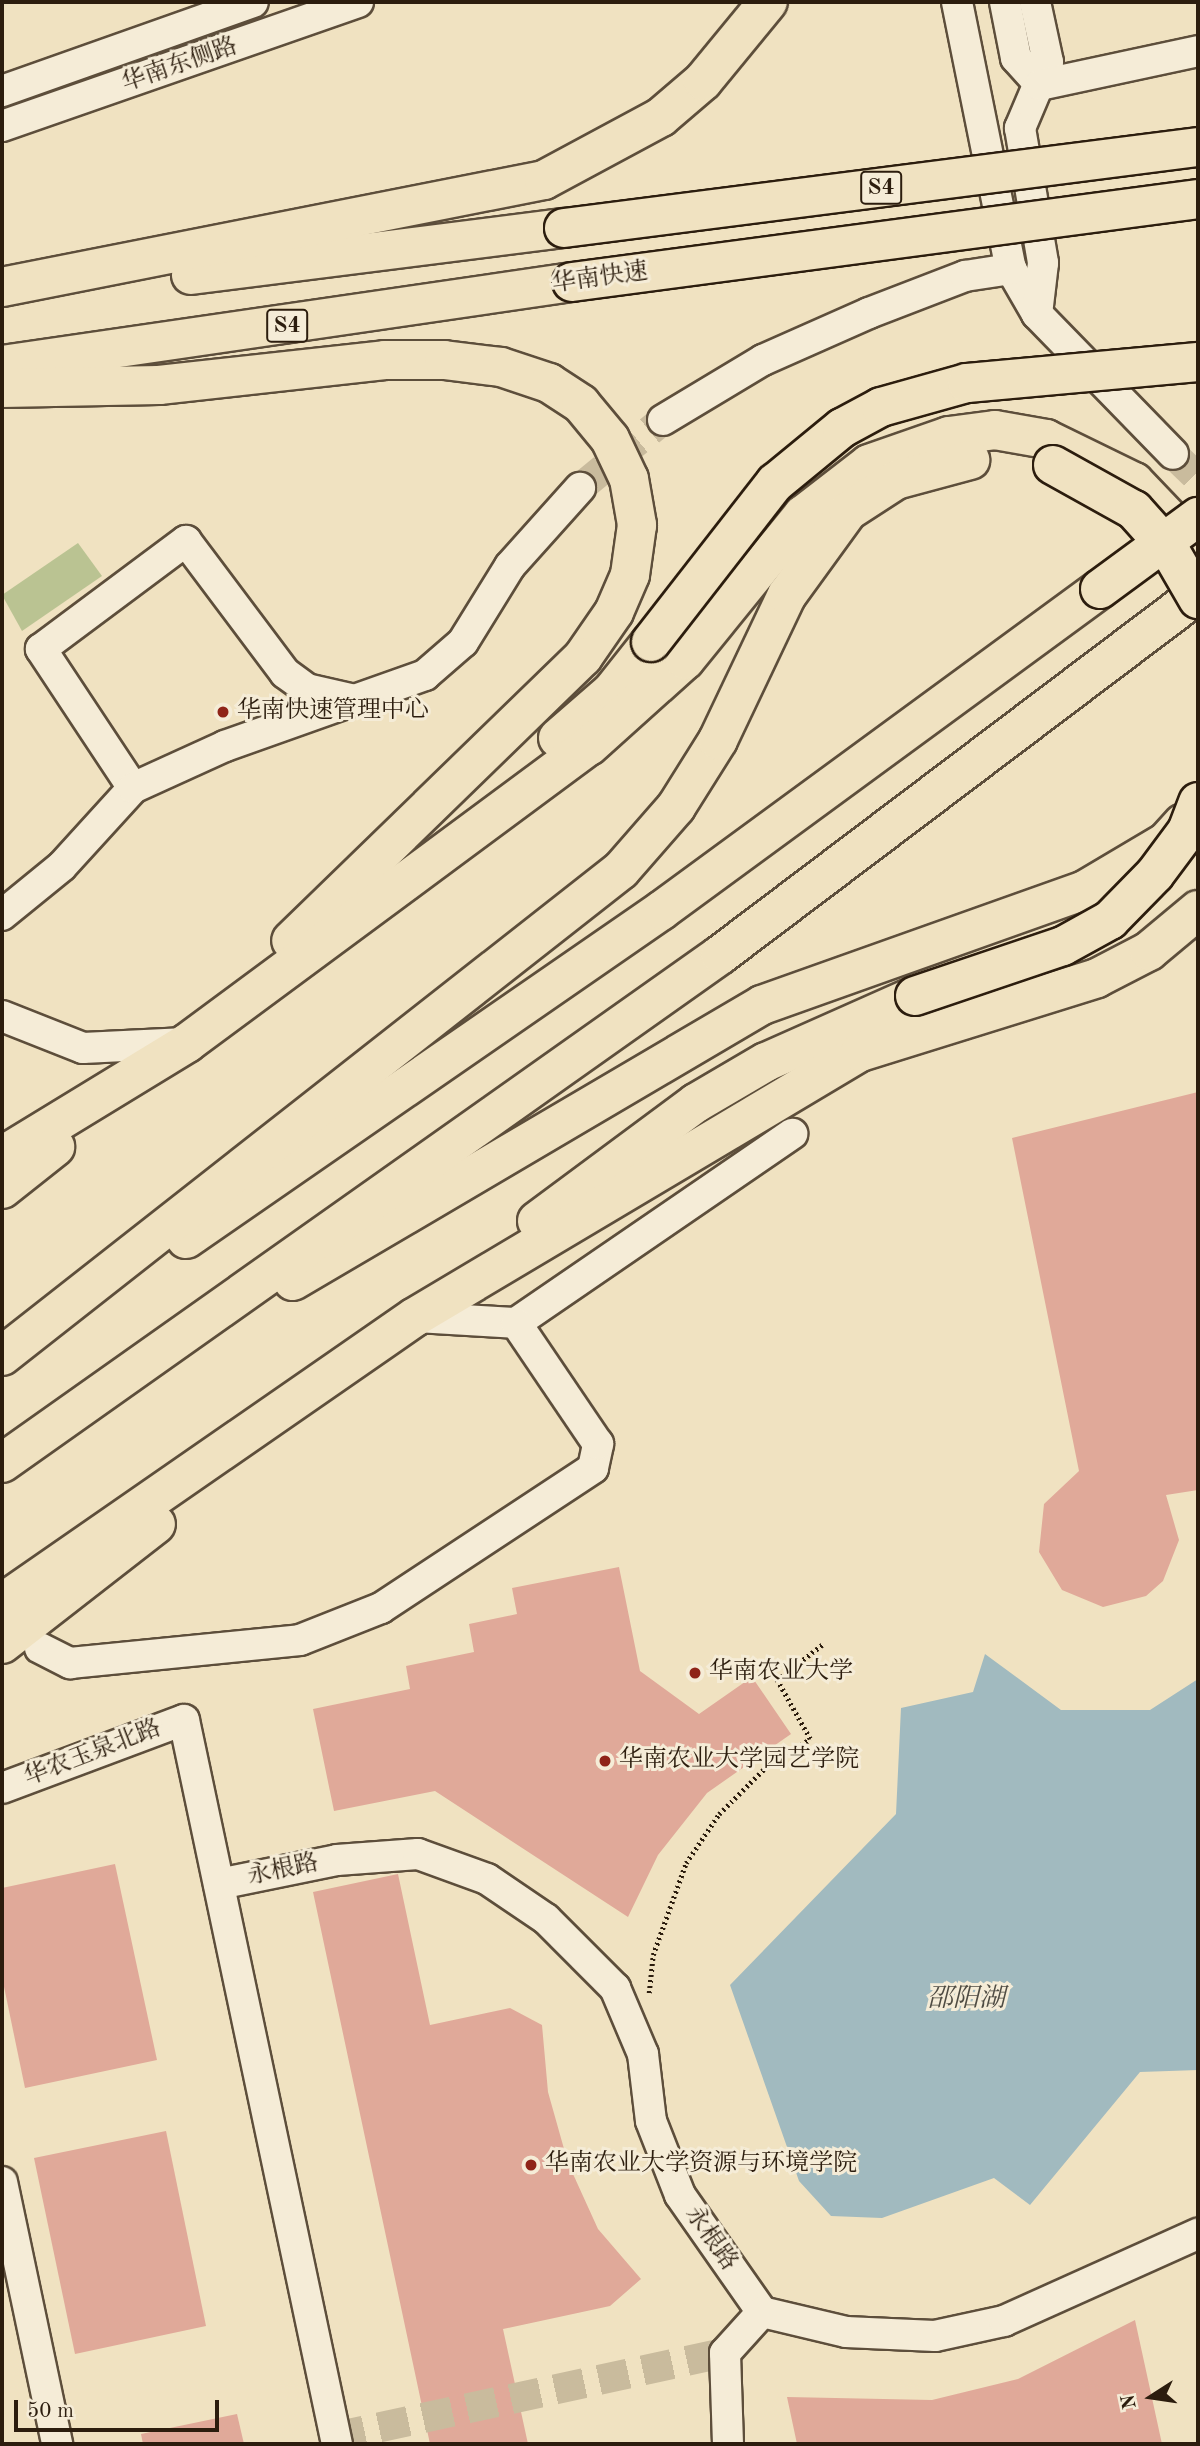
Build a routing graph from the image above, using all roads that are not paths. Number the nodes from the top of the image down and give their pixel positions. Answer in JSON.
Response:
{"nodes":[{"id":1,"x":253,"y":2,"type":"edge"},
{"id":2,"x":358,"y":2,"type":"edge"},
{"id":3,"x":768,"y":2,"type":"edge"},
{"id":4,"x":957,"y":2,"type":"edge"},
{"id":5,"x":1005,"y":2,"type":"edge"},
{"id":6,"x":1035,"y":2,"type":"edge"},
{"id":7,"x":1198,"y":51,"type":"edge"},
{"id":8,"x":1040,"y":85,"type":"junction"},
{"id":9,"x":2,"y":91,"type":"edge"},
{"id":10,"x":2,"y":126,"type":"edge"},
{"id":11,"x":1198,"y":147,"type":"edge"},
{"id":12,"x":1198,"y":199,"type":"edge"},
{"id":13,"x":1011,"y":269,"type":"junction"},
{"id":14,"x":2,"y":287,"type":"edge"},
{"id":15,"x":2,"y":299,"type":"edge"},
{"id":16,"x":1037,"y":314,"type":"junction"},
{"id":17,"x":1198,"y":362,"type":"edge"},
{"id":18,"x":2,"y":365,"type":"edge"},
{"id":19,"x":2,"y":388,"type":"edge"},
{"id":20,"x":663,"y":420,"type":"tunnel mouth"},
{"id":21,"x":1173,"y":454,"type":"tunnel mouth"},
{"id":22,"x":580,"y":488,"type":"tunnel mouth"},
{"id":23,"x":1198,"y":517,"type":"edge"},
{"id":24,"x":1198,"y":550,"type":"edge"},
{"id":25,"x":1198,"y":594,"type":"edge"},
{"id":26,"x":1198,"y":599,"type":"edge"},
{"id":27,"x":351,"y":699,"type":"junction"},
{"id":28,"x":133,"y":788,"type":"junction"},
{"id":29,"x":1198,"y":804,"type":"edge"},
{"id":30,"x":1198,"y":838,"type":"edge"},
{"id":31,"x":1198,"y":910,"type":"edge"},
{"id":32,"x":2,"y":915,"type":"edge"},
{"id":33,"x":1110,"y":920,"type":"junction"},
{"id":34,"x":2,"y":1016,"type":"edge"},
{"id":35,"x":187,"y":1043,"type":"junction"},
{"id":36,"x":792,"y":1134,"type":"dead end"},
{"id":37,"x":2,"y":1156,"type":"edge"},
{"id":38,"x":2,"y":1189,"type":"edge"},
{"id":39,"x":415,"y":1317,"type":"junction"},
{"id":40,"x":516,"y":1324,"type":"junction"},
{"id":41,"x":2,"y":1356,"type":"edge"},
{"id":42,"x":2,"y":1367,"type":"edge"},
{"id":43,"x":86,"y":1403,"type":"junction"},
{"id":44,"x":2,"y":1463,"type":"edge"},
{"id":45,"x":2,"y":1603,"type":"edge"},
{"id":46,"x":2,"y":1644,"type":"edge"},
{"id":47,"x":40,"y":1648,"type":"dead end"},
{"id":48,"x":2,"y":1788,"type":"edge"},
{"id":49,"x":219,"y":1884,"type":"junction"},
{"id":50,"x":2,"y":2182,"type":"edge"},
{"id":51,"x":1198,"y":2234,"type":"edge"},
{"id":52,"x":762,"y":2312,"type":"junction"},
{"id":53,"x":57,"y":2444,"type":"edge"},
{"id":54,"x":337,"y":2444,"type":"edge"},
{"id":55,"x":728,"y":2444,"type":"edge"}],
"edges":[{"from":1,"to":9,"type":"street","name":"华南东侧路"},
{"from":2,"to":10,"type":"street","name":"华南东侧路"},
{"from":3,"to":14,"type":"highway"},
{"from":4,"to":13,"type":"street"},
{"from":5,"to":8,"type":"street"},
{"from":6,"to":8,"type":"street"},
{"from":7,"to":8,"type":"street"},
{"from":8,"to":16,"type":"street"},
{"from":11,"to":15,"type":"highway","number":"S4","bridge":true},
{"from":12,"to":18,"type":"highway","name":"华南快速","number":"S4","bridge":true},
{"from":13,"to":16,"type":"street"},
{"from":13,"to":20,"type":"street"},
{"from":16,"to":21,"type":"street"},
{"from":17,"to":35,"type":"highway","bridge":true},
{"from":19,"to":35,"type":"highway"},
{"from":22,"to":27,"type":"street"},
{"from":23,"to":42,"type":"highway","bridge":true},
{"from":24,"to":35,"type":"highway"},
{"from":25,"to":43,"type":"highway"},
{"from":26,"to":41,"type":"highway","bridge":true},
{"from":27,"to":28,"type":"street"},
{"from":27,"to":28,"type":"street"},
{"from":28,"to":32,"type":"street"},
{"from":29,"to":33,"type":"highway","bridge":true},
{"from":29,"to":43,"type":"highway"},
{"from":30,"to":33,"type":"highway","bridge":true},
{"from":31,"to":39,"type":"highway"},
{"from":33,"to":39,"type":"highway","bridge":true},
{"from":34,"to":35,"type":"street"},
{"from":35,"to":37,"type":"highway"},
{"from":35,"to":38,"type":"highway"},
{"from":36,"to":40,"type":"street"},
{"from":39,"to":40,"type":"street"},
{"from":39,"to":45,"type":"highway"},
{"from":39,"to":46,"type":"highway"},
{"from":40,"to":47,"type":"street"},
{"from":43,"to":44,"type":"highway"},
{"from":48,"to":49,"type":"street","name":"华农玉泉北路"},
{"from":49,"to":52,"type":"street","name":"永根路"},
{"from":49,"to":54,"type":"street"},
{"from":50,"to":53,"type":"street"},
{"from":51,"to":52,"type":"street"},
{"from":52,"to":55,"type":"street"}]}
